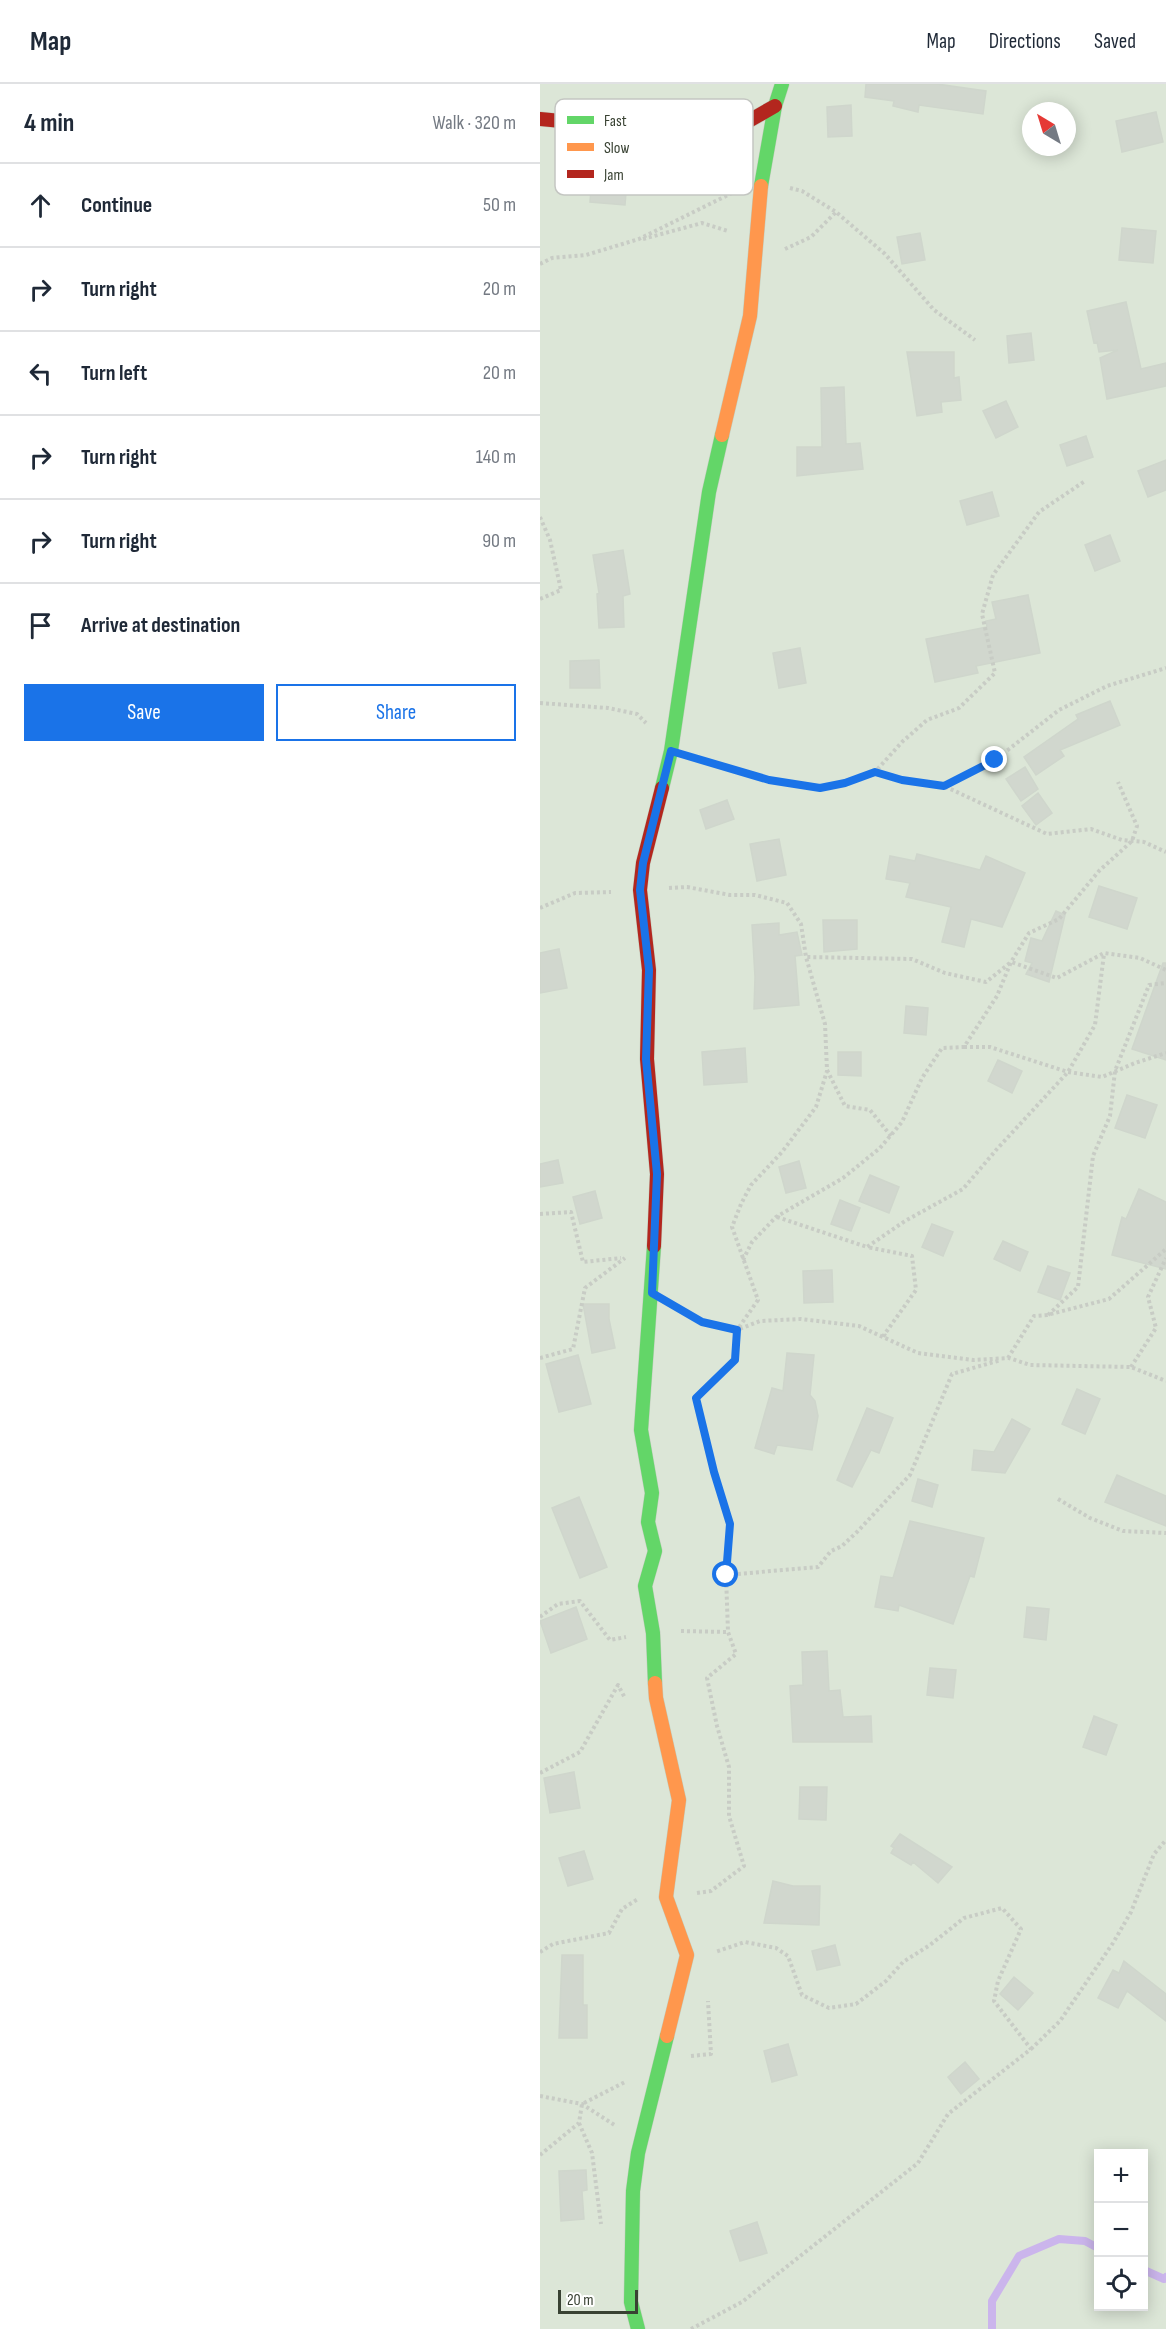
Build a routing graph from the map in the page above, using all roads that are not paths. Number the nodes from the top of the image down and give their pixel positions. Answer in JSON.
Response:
{"nodes":[{"id":1,"x":782,"y":84,"type":"edge"},
{"id":2,"x":775,"y":106,"type":"junction"},
{"id":3,"x":540,"y":119,"type":"edge"},
{"id":4,"x":753,"y":119,"type":"edge"},
{"id":5,"x":555,"y":120,"type":"edge"},
{"id":6,"x":638,"y":2329,"type":"edge"}],
"edges":[{"from":1,"to":2,"type":"street"},
{"from":2,"to":4,"type":"street"},
{"from":2,"to":6,"type":"street"},
{"from":3,"to":5,"type":"street"}]}
